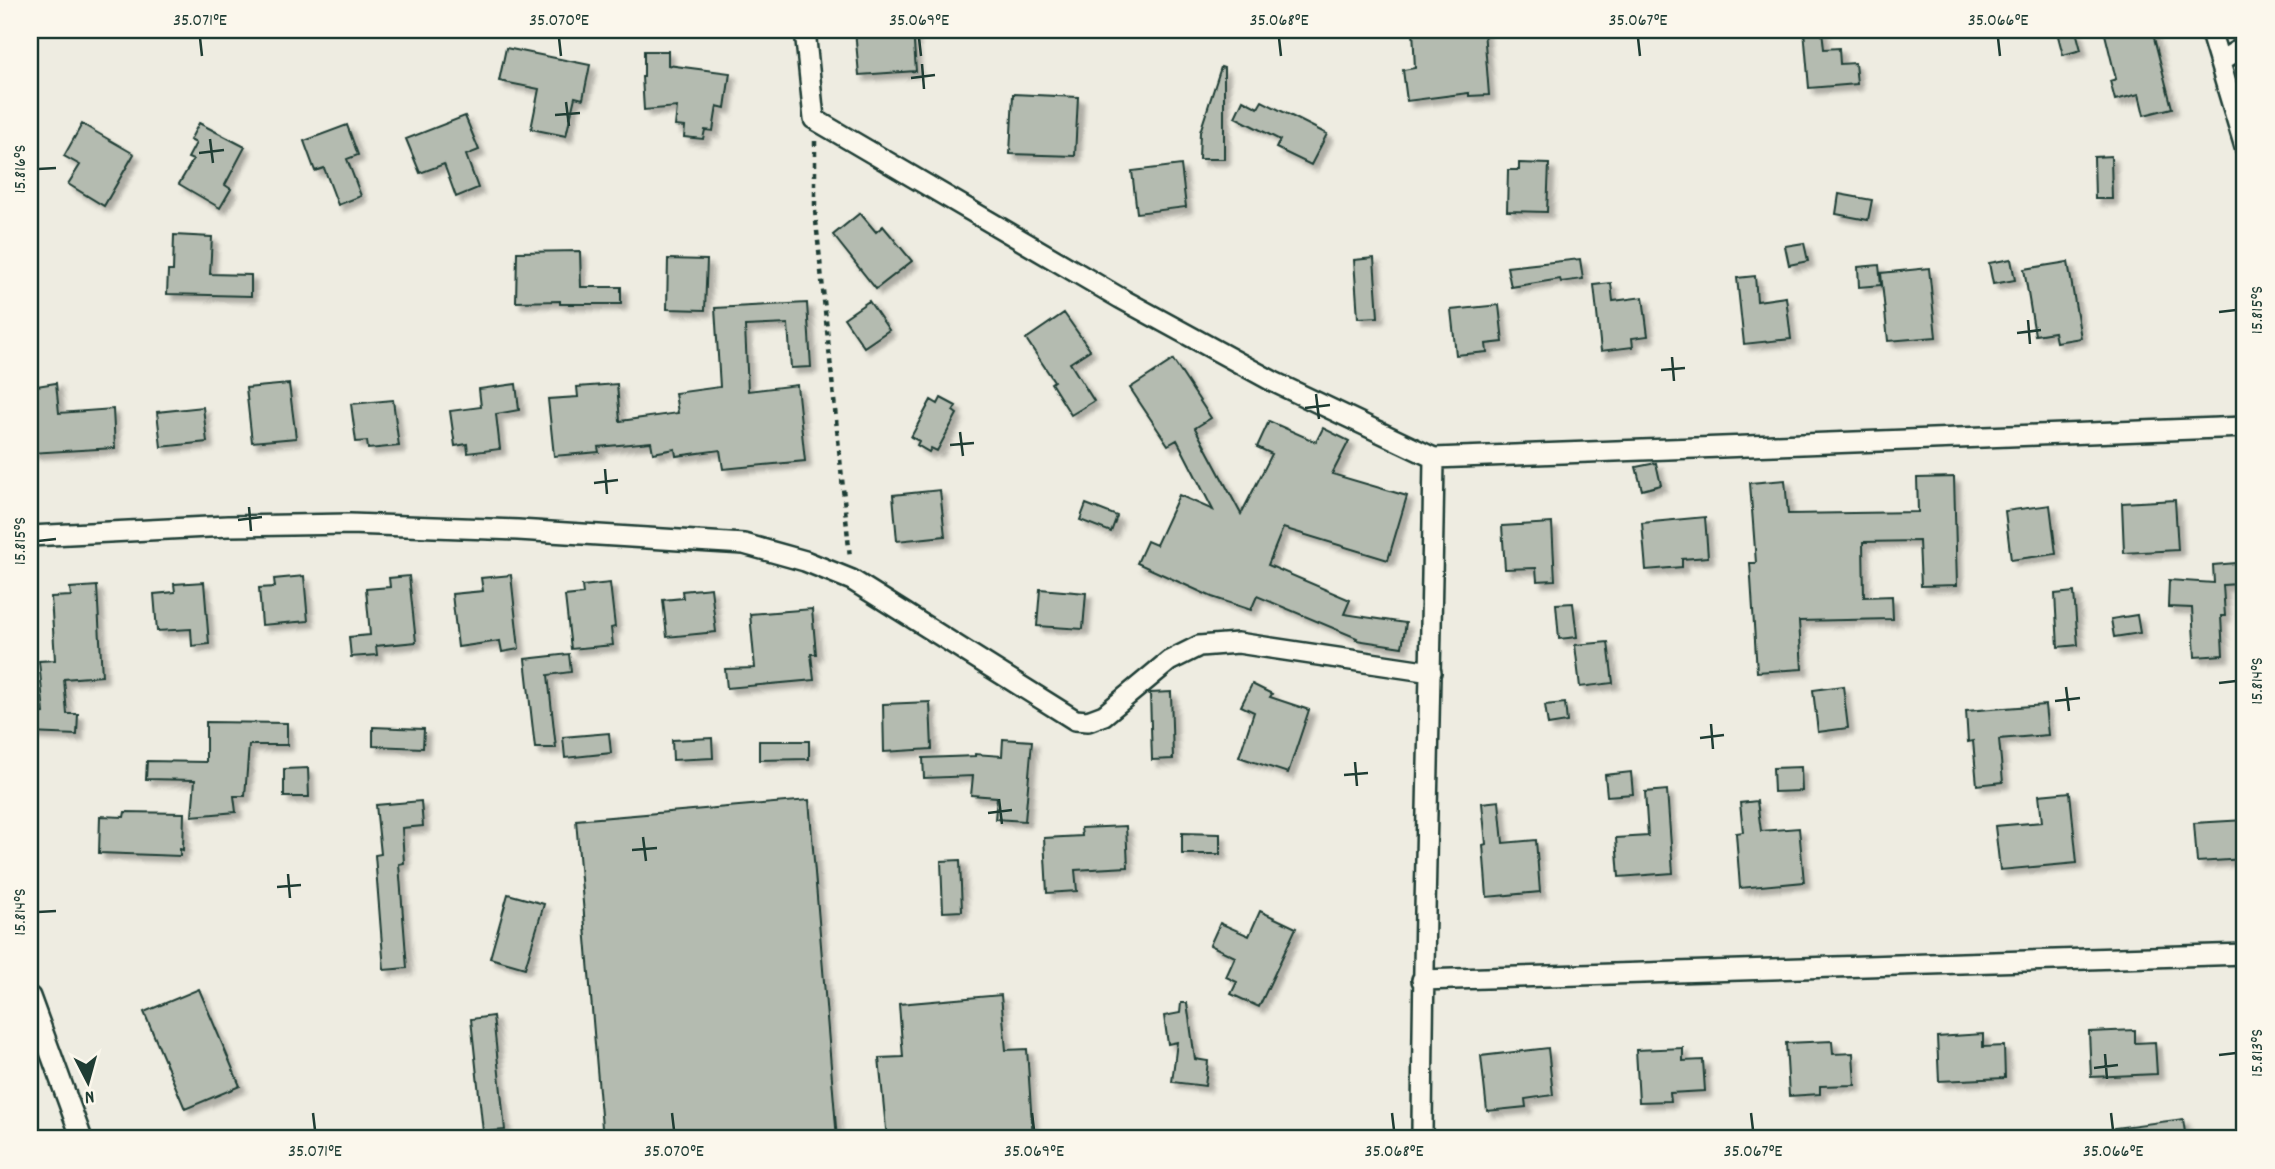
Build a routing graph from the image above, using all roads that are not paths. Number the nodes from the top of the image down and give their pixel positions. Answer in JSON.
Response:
{"nodes":[{"id":1,"x":805,"y":30,"type":"edge"},
{"id":2,"x":2210,"y":30,"type":"edge"},
{"id":3,"x":2245,"y":46,"type":"edge"},
{"id":4,"x":2221,"y":61,"type":"junction"},
{"id":5,"x":2245,"y":147,"type":"edge"},
{"id":6,"x":2245,"y":427,"type":"edge"},
{"id":7,"x":1434,"y":458,"type":"junction"},
{"id":8,"x":30,"y":536,"type":"edge"},
{"id":9,"x":1431,"y":672,"type":"junction"},
{"id":10,"x":2245,"y":954,"type":"edge"},
{"id":11,"x":1422,"y":979,"type":"junction"},
{"id":12,"x":30,"y":997,"type":"edge"},
{"id":13,"x":82,"y":1139,"type":"edge"},
{"id":14,"x":1422,"y":1139,"type":"edge"}],
"edges":[{"from":1,"to":7,"type":"street"},
{"from":2,"to":4,"type":"street"},
{"from":3,"to":4,"type":"street"},
{"from":4,"to":5,"type":"street"},
{"from":6,"to":7,"type":"street"},
{"from":7,"to":9,"type":"street"},
{"from":8,"to":9,"type":"street"},
{"from":9,"to":11,"type":"street"},
{"from":10,"to":11,"type":"street"},
{"from":11,"to":14,"type":"street"},
{"from":12,"to":13,"type":"street"}]}
